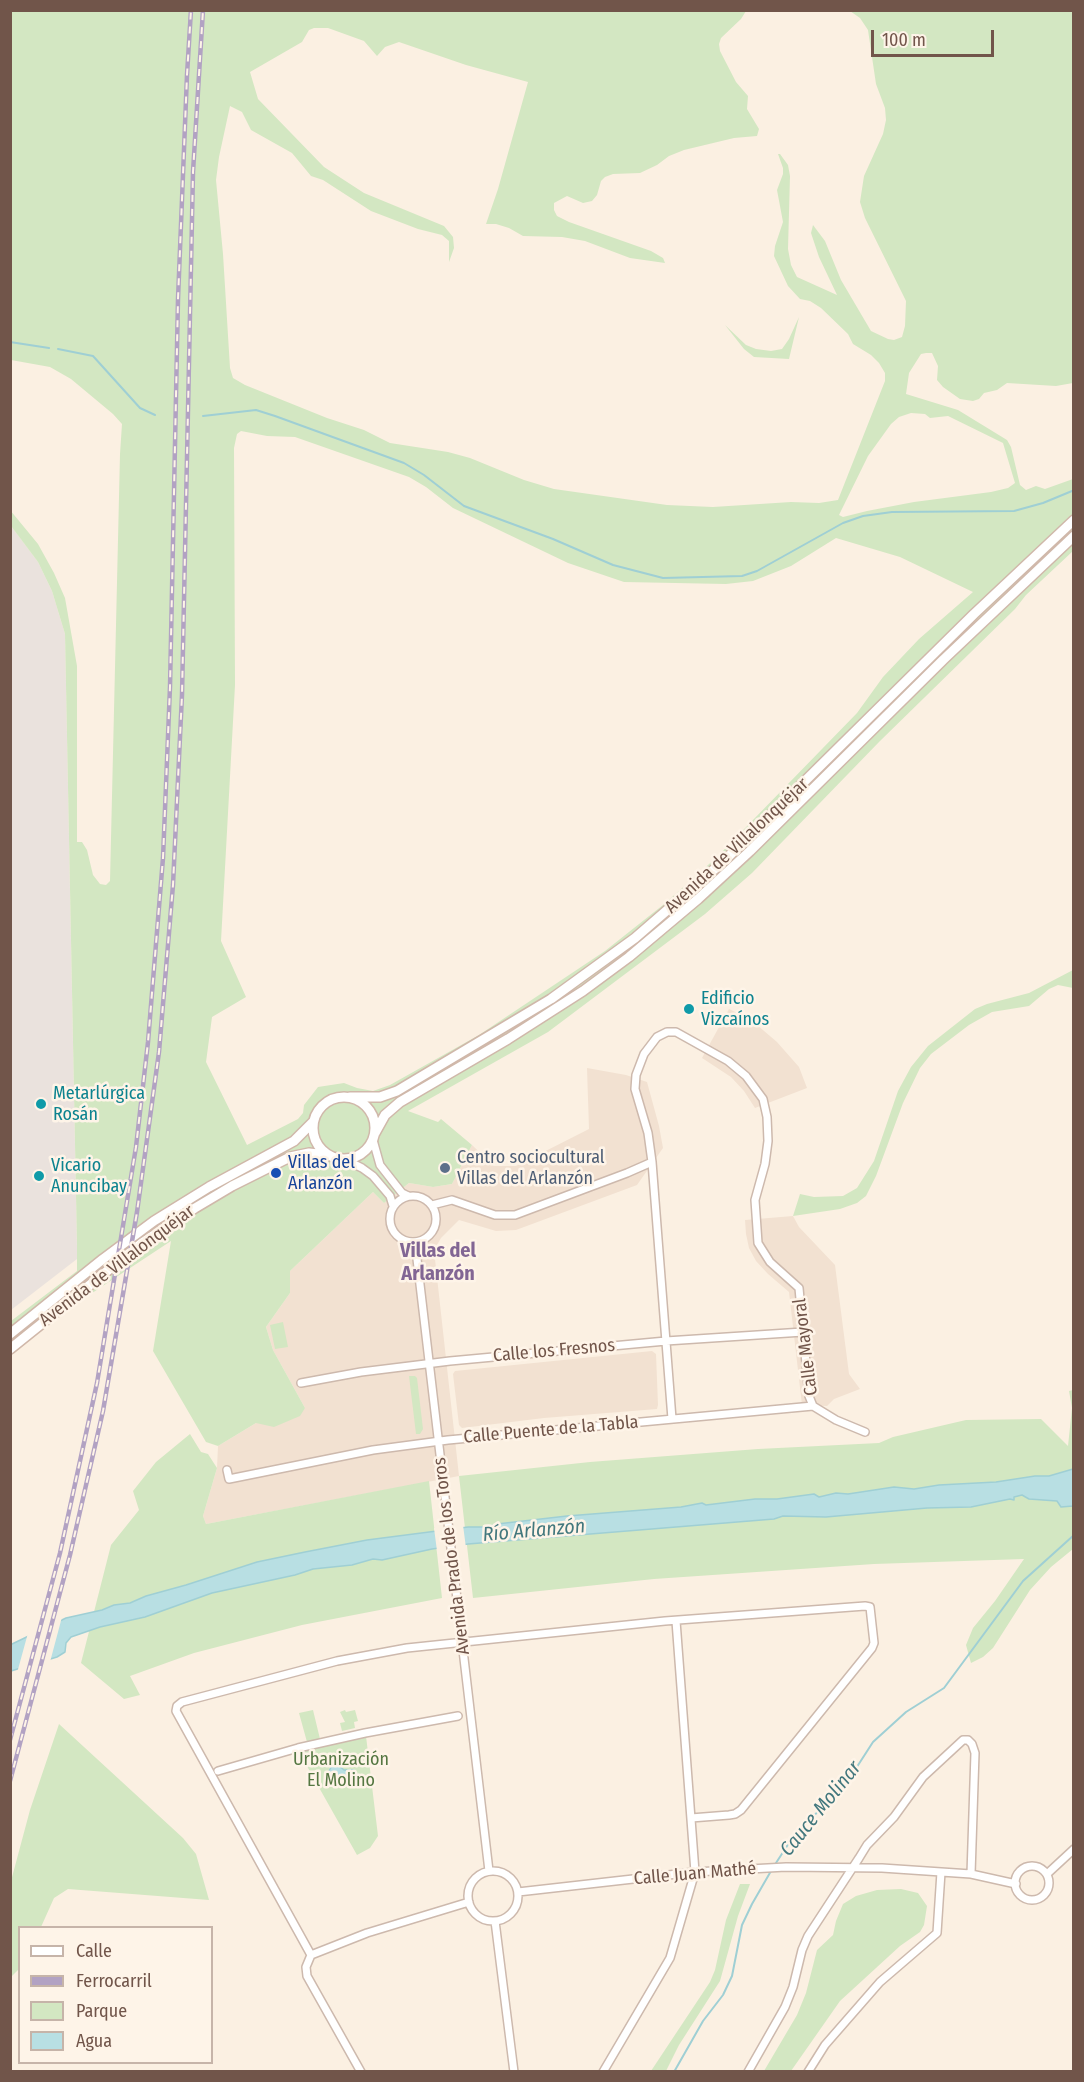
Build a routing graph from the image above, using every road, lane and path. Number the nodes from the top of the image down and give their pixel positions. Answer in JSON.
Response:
{"nodes":[{"id":1,"x":1074,"y":520,"type":"edge"},
{"id":2,"x":1074,"y":537,"type":"edge"},
{"id":3,"x":350,"y":1097,"type":"junction"},
{"id":4,"x":313,"y":1122,"type":"junction"},
{"id":5,"x":374,"y":1136,"type":"junction"},
{"id":6,"x":327,"y":1155,"type":"junction"},
{"id":7,"x":344,"y":1159,"type":"junction"},
{"id":8,"x":652,"y":1162,"type":"junction"},
{"id":9,"x":408,"y":1196,"type":"junction"},
{"id":10,"x":393,"y":1206,"type":"junction"},
{"id":11,"x":432,"y":1206,"type":"junction"},
{"id":12,"x":415,"y":1242,"type":"junction"},
{"id":13,"x":803,"y":1332,"type":"junction"},
{"id":14,"x":10,"y":1334,"type":"edge"},
{"id":15,"x":666,"y":1341,"type":"junction"},
{"id":16,"x":10,"y":1348,"type":"edge"},
{"id":17,"x":429,"y":1364,"type":"junction"},
{"id":18,"x":308,"y":1391,"type":"dead end"},
{"id":19,"x":813,"y":1406,"type":"junction"},
{"id":20,"x":672,"y":1419,"type":"junction"},
{"id":21,"x":865,"y":1432,"type":"dead end"},
{"id":22,"x":438,"y":1441,"type":"junction"},
{"id":23,"x":227,"y":1470,"type":"dead end"},
{"id":24,"x":676,"y":1621,"type":"junction"},
{"id":25,"x":462,"y":1642,"type":"junction"},
{"id":26,"x":458,"y":1716,"type":"dead end"},
{"id":27,"x":218,"y":1771,"type":"dead end"},
{"id":28,"x":691,"y":1818,"type":"junction"},
{"id":29,"x":1074,"y":1849,"type":"edge"},
{"id":30,"x":853,"y":1867,"type":"junction"},
{"id":31,"x":489,"y":1870,"type":"junction"},
{"id":32,"x":695,"y":1872,"type":"junction"},
{"id":33,"x":941,"y":1872,"type":"junction"},
{"id":34,"x":971,"y":1874,"type":"junction"},
{"id":35,"x":1047,"y":1874,"type":"junction"},
{"id":36,"x":1016,"y":1884,"type":"junction"},
{"id":37,"x":518,"y":1892,"type":"junction"},
{"id":38,"x":469,"y":1902,"type":"junction"},
{"id":39,"x":495,"y":1921,"type":"junction"},
{"id":40,"x":309,"y":1958,"type":"junction"},
{"id":41,"x":361,"y":2072,"type":"edge"},
{"id":42,"x":514,"y":2072,"type":"edge"},
{"id":43,"x":603,"y":2072,"type":"edge"},
{"id":44,"x":748,"y":2072,"type":"edge"},
{"id":45,"x":808,"y":2072,"type":"edge"}],
"edges":[{"from":1,"to":3,"type":"street","name":"Avenida de Villalonquéjar"},
{"from":2,"to":5,"type":"street","name":"Avenida de Villalonquéjar"},
{"from":3,"to":4,"type":"street"},
{"from":3,"to":5,"type":"street"},
{"from":4,"to":6,"type":"street"},
{"from":4,"to":14,"type":"street","name":"Avenida de Villalonquéjar"},
{"from":5,"to":7,"type":"street"},
{"from":5,"to":9,"type":"street"},
{"from":6,"to":7,"type":"street"},
{"from":6,"to":16,"type":"street","name":"Avenida de Villalonquéjar"},
{"from":7,"to":10,"type":"street"},
{"from":8,"to":11,"type":"street"},
{"from":8,"to":13,"type":"street","name":"Calle Mayoral"},
{"from":8,"to":15,"type":"street"},
{"from":9,"to":10,"type":"street"},
{"from":9,"to":11,"type":"street"},
{"from":10,"to":12,"type":"street"},
{"from":11,"to":12,"type":"street"},
{"from":12,"to":17,"type":"street","name":"Avenida Prado de los Toros"},
{"from":13,"to":15,"type":"street","name":"Calle los Fresnos"},
{"from":13,"to":19,"type":"street","name":"Calle Mayoral"},
{"from":15,"to":17,"type":"street","name":"Calle los Fresnos"},
{"from":15,"to":20,"type":"street"},
{"from":17,"to":18,"type":"street","name":"Calle los Fresnos"},
{"from":17,"to":22,"type":"street","name":"Avenida Prado de los Toros"},
{"from":19,"to":20,"type":"street","name":"Calle Puente de la Tabla"},
{"from":19,"to":21,"type":"street","name":"Calle Mayoral"},
{"from":20,"to":22,"type":"street","name":"Calle Puente de la Tabla"},
{"from":22,"to":23,"type":"street","name":"Calle Puente de la Tabla"},
{"from":22,"to":25,"type":"street","name":"Avenida Prado de los Toros"},
{"from":24,"to":25,"type":"street"},
{"from":24,"to":28,"type":"street"},
{"from":24,"to":28,"type":"street"},
{"from":25,"to":31,"type":"street","name":"Avenida Prado de los Toros"},
{"from":25,"to":40,"type":"street"},
{"from":26,"to":27,"type":"street"},
{"from":28,"to":32,"type":"street"},
{"from":29,"to":35,"type":"street"},
{"from":30,"to":32,"type":"street","name":"Calle Juan Mathé"},
{"from":30,"to":33,"type":"street","name":"Calle Juan Mathé"},
{"from":30,"to":34,"type":"street"},
{"from":30,"to":44,"type":"street"},
{"from":31,"to":37,"type":"street"},
{"from":31,"to":38,"type":"street"},
{"from":32,"to":37,"type":"street","name":"Calle Juan Mathé"},
{"from":32,"to":43,"type":"street"},
{"from":33,"to":34,"type":"street","name":"Calle Juan Mathé"},
{"from":33,"to":45,"type":"street"},
{"from":34,"to":36,"type":"street","name":"Calle Juan Mathé"},
{"from":35,"to":36,"type":"street"},
{"from":35,"to":36,"type":"street"},
{"from":37,"to":39,"type":"street"},
{"from":38,"to":39,"type":"street"},
{"from":38,"to":40,"type":"street"},
{"from":39,"to":42,"type":"street"},
{"from":40,"to":41,"type":"street"}]}
